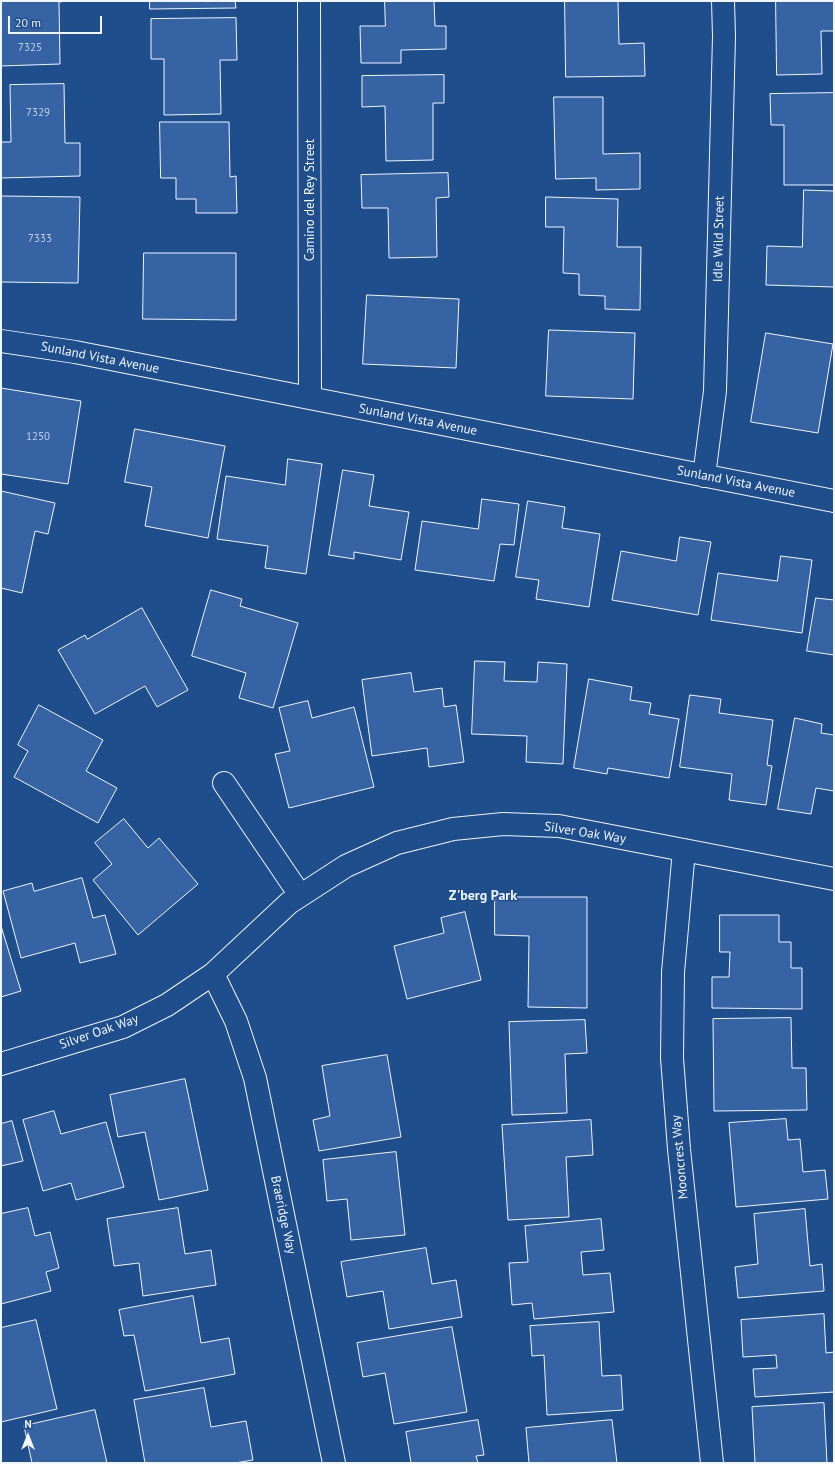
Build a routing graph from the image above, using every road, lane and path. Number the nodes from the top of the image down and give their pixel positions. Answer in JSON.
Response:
{"nodes":[{"id":1,"x":309,"y":1,"type":"edge"},
{"id":2,"x":722,"y":1,"type":"edge"},
{"id":3,"x":1,"y":340,"type":"edge"},
{"id":4,"x":310,"y":398,"type":"junction"},
{"id":5,"x":704,"y":476,"type":"junction"},
{"id":6,"x":834,"y":502,"type":"edge"},
{"id":7,"x":224,"y":783,"type":"dead end"},
{"id":8,"x":684,"y":850,"type":"junction"},
{"id":9,"x":834,"y":879,"type":"edge"},
{"id":10,"x":300,"y":895,"type":"junction"},
{"id":11,"x":213,"y":974,"type":"junction"},
{"id":12,"x":1,"y":1064,"type":"edge"},
{"id":13,"x":334,"y":1463,"type":"edge"},
{"id":14,"x":712,"y":1463,"type":"edge"}],
"edges":[{"from":1,"to":4,"type":"street","name":"Camino del Rey Street"},
{"from":2,"to":5,"type":"street","name":"Idle Wild Street"},
{"from":3,"to":4,"type":"street","name":"Sunland Vista Avenue"},
{"from":4,"to":5,"type":"street","name":"Sunland Vista Avenue"},
{"from":5,"to":6,"type":"street","name":"Sunland Vista Avenue"},
{"from":7,"to":10,"type":"street"},
{"from":8,"to":9,"type":"street","name":"Silver Oak Way"},
{"from":8,"to":10,"type":"street","name":"Silver Oak Way"},
{"from":8,"to":14,"type":"street","name":"Mooncrest Way"},
{"from":10,"to":11,"type":"street","name":"Silver Oak Way"},
{"from":11,"to":12,"type":"street","name":"Silver Oak Way"},
{"from":11,"to":13,"type":"street","name":"Braeridge Way"}]}
